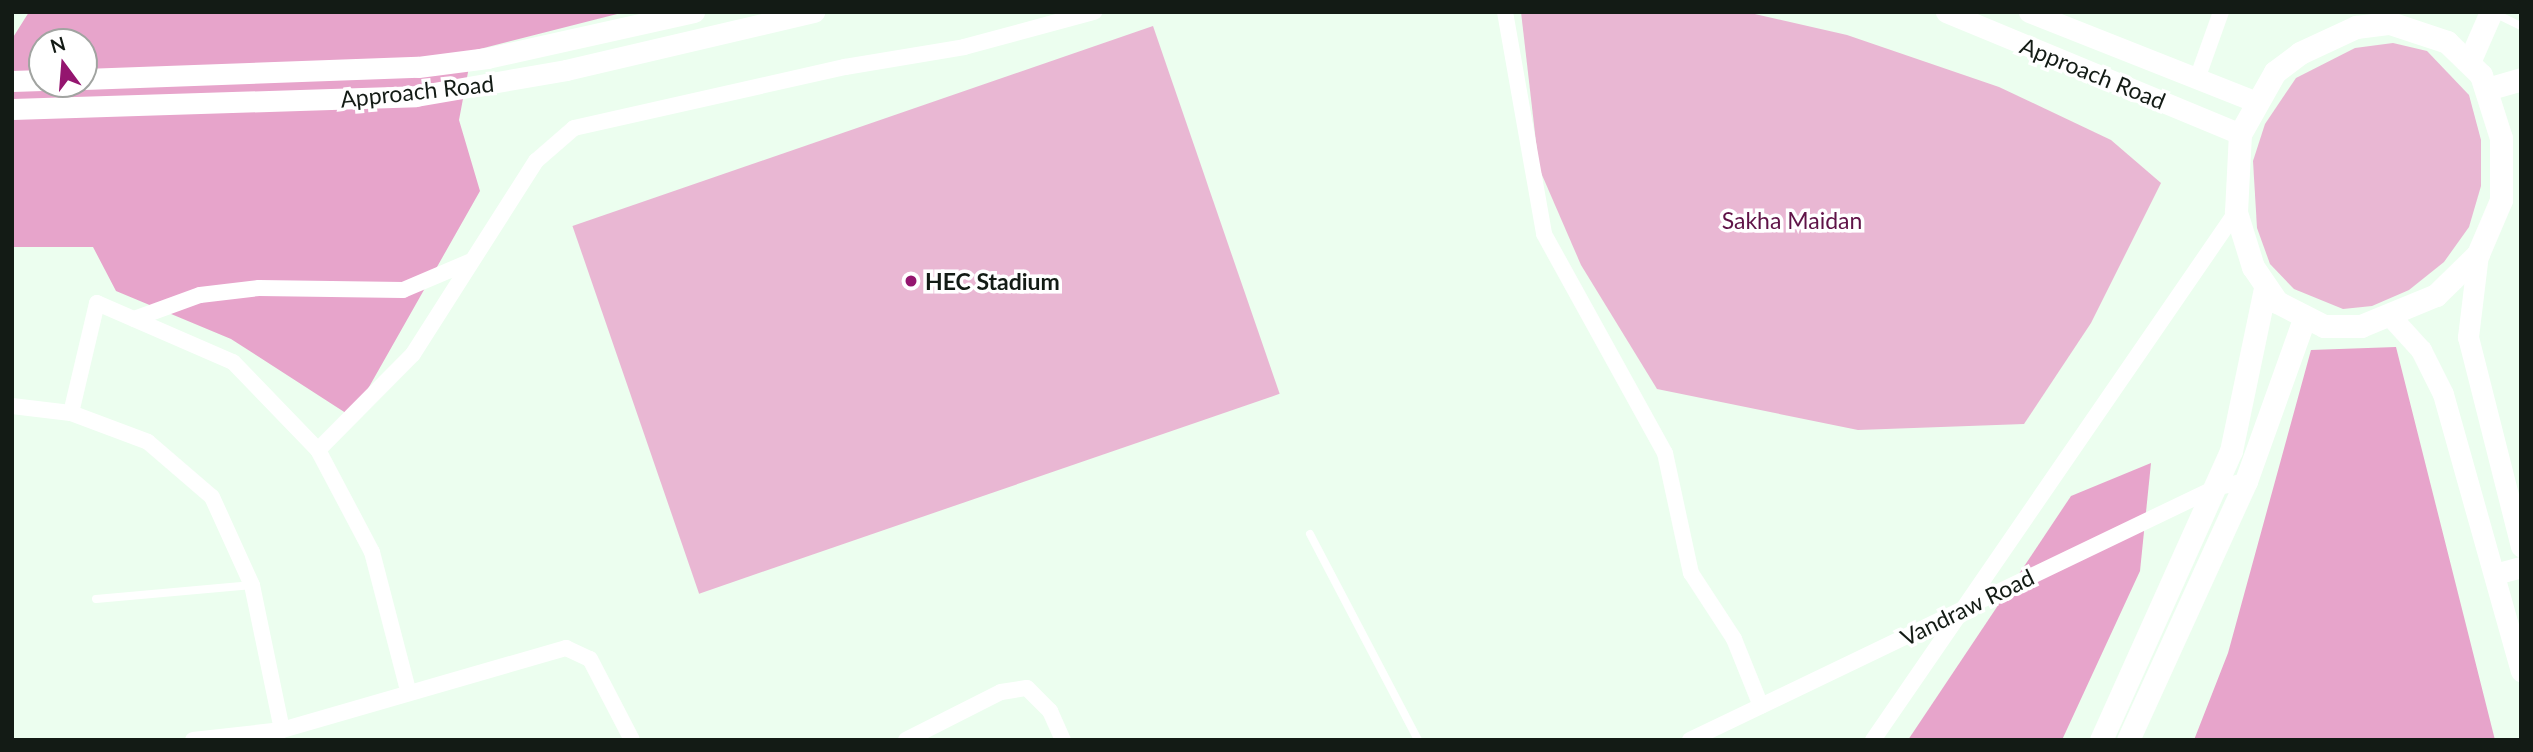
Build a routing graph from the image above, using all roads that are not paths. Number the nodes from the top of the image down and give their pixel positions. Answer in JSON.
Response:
{"nodes":[{"id":1,"x":694,"y":12,"type":"edge"},
{"id":2,"x":814,"y":12,"type":"edge"},
{"id":3,"x":1094,"y":12,"type":"edge"},
{"id":4,"x":1505,"y":12,"type":"edge"},
{"id":5,"x":1945,"y":12,"type":"edge"},
{"id":6,"x":2029,"y":12,"type":"edge"},
{"id":7,"x":2221,"y":12,"type":"edge"},
{"id":8,"x":2492,"y":12,"type":"edge"},
{"id":9,"x":2379,"y":18,"type":"edge"},
{"id":10,"x":2521,"y":26,"type":"edge"},
{"id":11,"x":2470,"y":60,"type":"junction"},
{"id":12,"x":98,"y":78,"type":"edge"},
{"id":13,"x":2197,"y":79,"type":"junction"},
{"id":14,"x":2521,"y":79,"type":"edge"},
{"id":15,"x":2487,"y":89,"type":"junction"},
{"id":16,"x":2254,"y":101,"type":"junction"},
{"id":17,"x":12,"y":108,"type":"edge"},
{"id":18,"x":2240,"y":134,"type":"junction"},
{"id":19,"x":2511,"y":134,"type":"edge"},
{"id":20,"x":2236,"y":212,"type":"junction"},
{"id":21,"x":2478,"y":254,"type":"junction"},
{"id":22,"x":469,"y":262,"type":"junction"},
{"id":23,"x":2265,"y":289,"type":"junction"},
{"id":24,"x":2391,"y":317,"type":"junction"},
{"id":25,"x":134,"y":319,"type":"junction"},
{"id":26,"x":2304,"y":319,"type":"junction"},
{"id":27,"x":12,"y":406,"type":"edge"},
{"id":28,"x":71,"y":413,"type":"junction"},
{"id":29,"x":318,"y":450,"type":"junction"},
{"id":30,"x":2246,"y":481,"type":"junction"},
{"id":31,"x":2215,"y":488,"type":"junction"},
{"id":32,"x":1310,"y":534,"type":"dead end"},
{"id":33,"x":2521,"y":546,"type":"edge"},
{"id":34,"x":2521,"y":567,"type":"edge"},
{"id":35,"x":2495,"y":573,"type":"junction"},
{"id":36,"x":252,"y":586,"type":"junction"},
{"id":37,"x":96,"y":599,"type":"dead end"},
{"id":38,"x":1955,"y":612,"type":"junction"},
{"id":39,"x":2521,"y":671,"type":"edge"},
{"id":40,"x":408,"y":690,"type":"junction"},
{"id":41,"x":1760,"y":706,"type":"junction"},
{"id":42,"x":282,"y":730,"type":"junction"},
{"id":43,"x":193,"y":740,"type":"edge"},
{"id":44,"x":632,"y":740,"type":"edge"},
{"id":45,"x":906,"y":740,"type":"edge"},
{"id":46,"x":1063,"y":740,"type":"edge"},
{"id":47,"x":1418,"y":740,"type":"edge"},
{"id":48,"x":1690,"y":740,"type":"edge"},
{"id":49,"x":1873,"y":740,"type":"edge"},
{"id":50,"x":2101,"y":740,"type":"edge"},
{"id":51,"x":2129,"y":740,"type":"edge"}],
"edges":[{"from":1,"to":12,"type":"street","name":"Approach Road"},
{"from":2,"to":17,"type":"street","name":"Approach Road"},
{"from":3,"to":22,"type":"street"},
{"from":4,"to":41,"type":"street"},
{"from":5,"to":18,"type":"street","name":"Approach Road"},
{"from":6,"to":13,"type":"street","name":"Approach Road"},
{"from":7,"to":13,"type":"street"},
{"from":8,"to":10,"type":"lane"},
{"from":8,"to":11,"type":"main road"},
{"from":9,"to":11,"type":"main road"},
{"from":9,"to":16,"type":"main road"},
{"from":11,"to":15,"type":"main road"},
{"from":13,"to":16,"type":"street","name":"Approach Road"},
{"from":14,"to":15,"type":"main road"},
{"from":15,"to":19,"type":"main road"},
{"from":16,"to":18,"type":"main road"},
{"from":18,"to":20,"type":"main road"},
{"from":19,"to":21,"type":"main road"},
{"from":20,"to":23,"type":"main road"},
{"from":20,"to":38,"type":"street"},
{"from":21,"to":24,"type":"main road"},
{"from":21,"to":33,"type":"street"},
{"from":22,"to":25,"type":"street"},
{"from":22,"to":29,"type":"street"},
{"from":23,"to":26,"type":"main road"},
{"from":23,"to":31,"type":"main road"},
{"from":24,"to":26,"type":"main road"},
{"from":24,"to":35,"type":"street"},
{"from":25,"to":28,"type":"street"},
{"from":25,"to":29,"type":"street"},
{"from":26,"to":30,"type":"main road"},
{"from":27,"to":28,"type":"street"},
{"from":28,"to":36,"type":"street"},
{"from":29,"to":40,"type":"street"},
{"from":30,"to":31,"type":"street","name":"Vandraw Road"},
{"from":30,"to":51,"type":"main road"},
{"from":31,"to":38,"type":"street","name":"Vandraw Road"},
{"from":31,"to":50,"type":"main road"},
{"from":32,"to":47,"type":"lane"},
{"from":34,"to":35,"type":"street"},
{"from":35,"to":39,"type":"street"},
{"from":36,"to":37,"type":"lane"},
{"from":36,"to":42,"type":"street"},
{"from":38,"to":41,"type":"street","name":"Vandraw Road"},
{"from":38,"to":49,"type":"street"},
{"from":40,"to":42,"type":"street"},
{"from":40,"to":44,"type":"street"},
{"from":41,"to":48,"type":"street","name":"Vandraw Road"},
{"from":42,"to":43,"type":"street"},
{"from":45,"to":46,"type":"street"}]}
